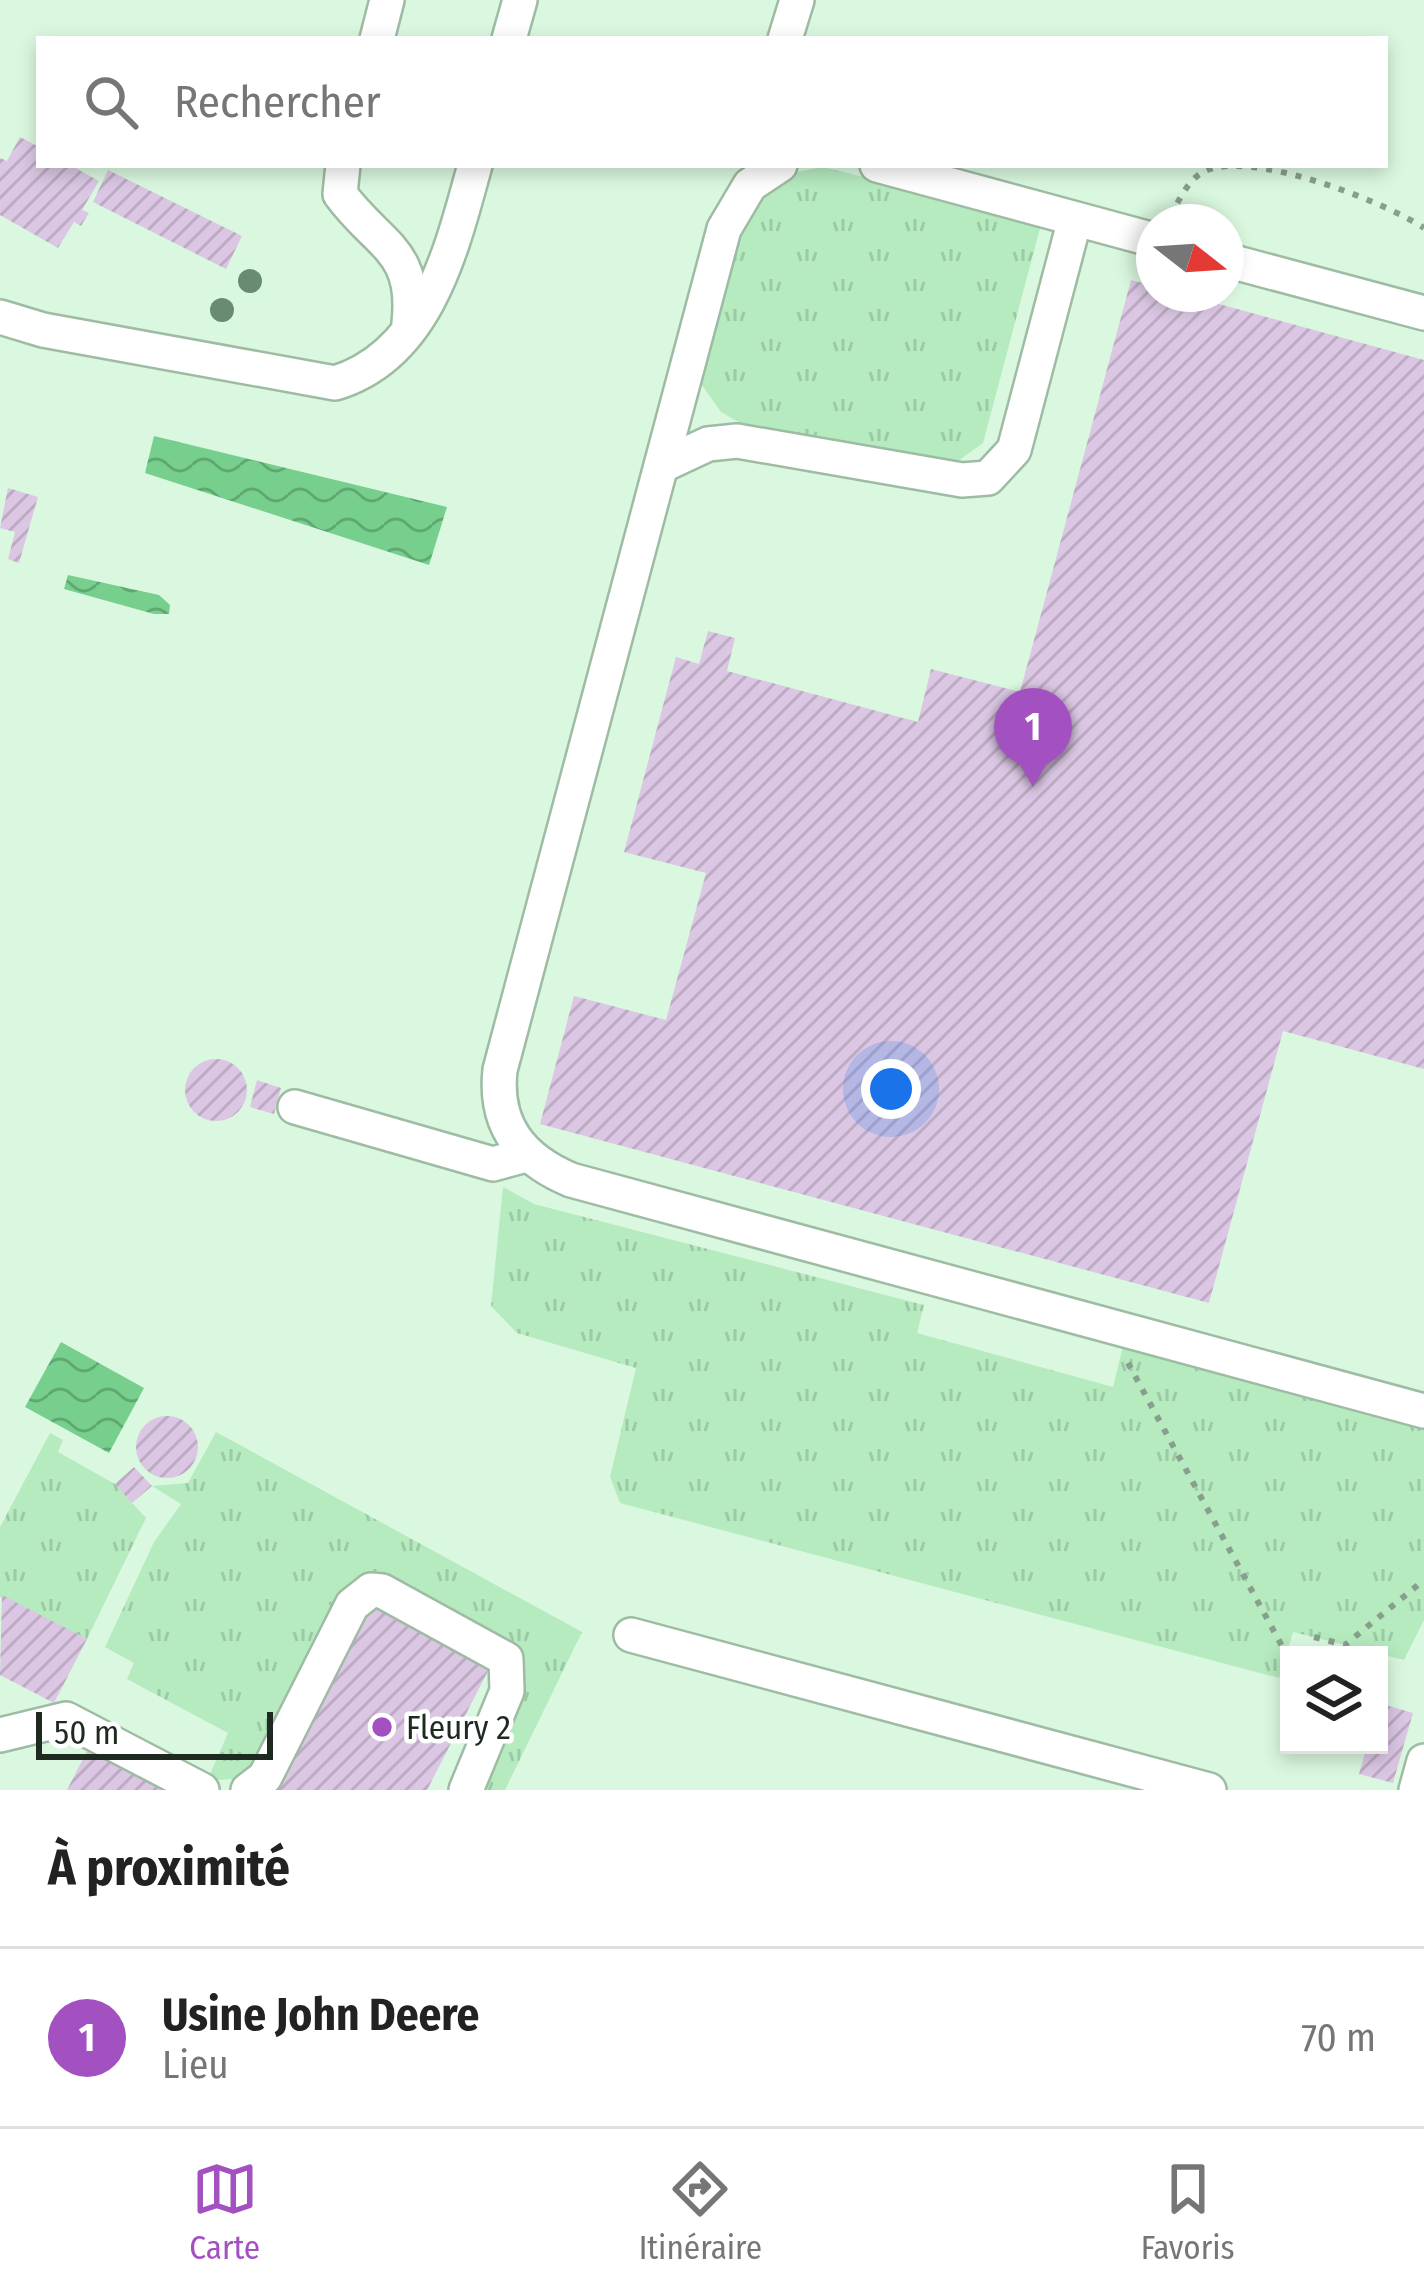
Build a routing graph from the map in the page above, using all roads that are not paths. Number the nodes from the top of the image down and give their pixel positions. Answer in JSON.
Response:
{"nodes":[{"id":1,"x":387,"y":0,"type":"edge"},
{"id":2,"x":520,"y":0,"type":"edge"},
{"id":3,"x":797,"y":0,"type":"edge"},
{"id":4,"x":378,"y":36,"type":"edge"},
{"id":5,"x":510,"y":36,"type":"edge"},
{"id":6,"x":786,"y":36,"type":"edge"},
{"id":7,"x":344,"y":168,"type":"edge"},
{"id":8,"x":474,"y":168,"type":"edge"},
{"id":9,"x":768,"y":168,"type":"edge"},
{"id":10,"x":888,"y":168,"type":"edge"},
{"id":11,"x":1075,"y":219,"type":"junction"},
{"id":12,"x":1136,"y":235,"type":"edge"},
{"id":13,"x":1244,"y":265,"type":"edge"},
{"id":14,"x":1424,"y":313,"type":"edge"},
{"id":15,"x":0,"y":317,"type":"edge"},
{"id":16,"x":408,"y":331,"type":"junction"},
{"id":17,"x":661,"y":466,"type":"junction"},
{"id":18,"x":295,"y":1107,"type":"dead end"},
{"id":19,"x":526,"y":1156,"type":"junction"},
{"id":20,"x":1424,"y":1411,"type":"edge"},
{"id":21,"x":631,"y":1635,"type":"dead end"},
{"id":22,"x":0,"y":1735,"type":"edge"},
{"id":23,"x":1424,"y":1761,"type":"edge"},
{"id":24,"x":202,"y":1790,"type":"edge"},
{"id":25,"x":248,"y":1790,"type":"edge"},
{"id":26,"x":466,"y":1790,"type":"edge"},
{"id":27,"x":1209,"y":1790,"type":"edge"},
{"id":28,"x":1416,"y":1790,"type":"edge"}],
"edges":[{"from":1,"to":4,"type":"street"},
{"from":2,"to":5,"type":"street"},
{"from":3,"to":6,"type":"street"},
{"from":7,"to":16,"type":"street"},
{"from":8,"to":16,"type":"street"},
{"from":9,"to":17,"type":"street"},
{"from":10,"to":11,"type":"street"},
{"from":11,"to":12,"type":"street"},
{"from":11,"to":17,"type":"street"},
{"from":13,"to":14,"type":"street"},
{"from":15,"to":16,"type":"street"},
{"from":17,"to":19,"type":"street"},
{"from":18,"to":19,"type":"street"},
{"from":19,"to":20,"type":"street"},
{"from":21,"to":27,"type":"street"},
{"from":22,"to":24,"type":"street"},
{"from":23,"to":28,"type":"street"},
{"from":25,"to":26,"type":"street"}]}
